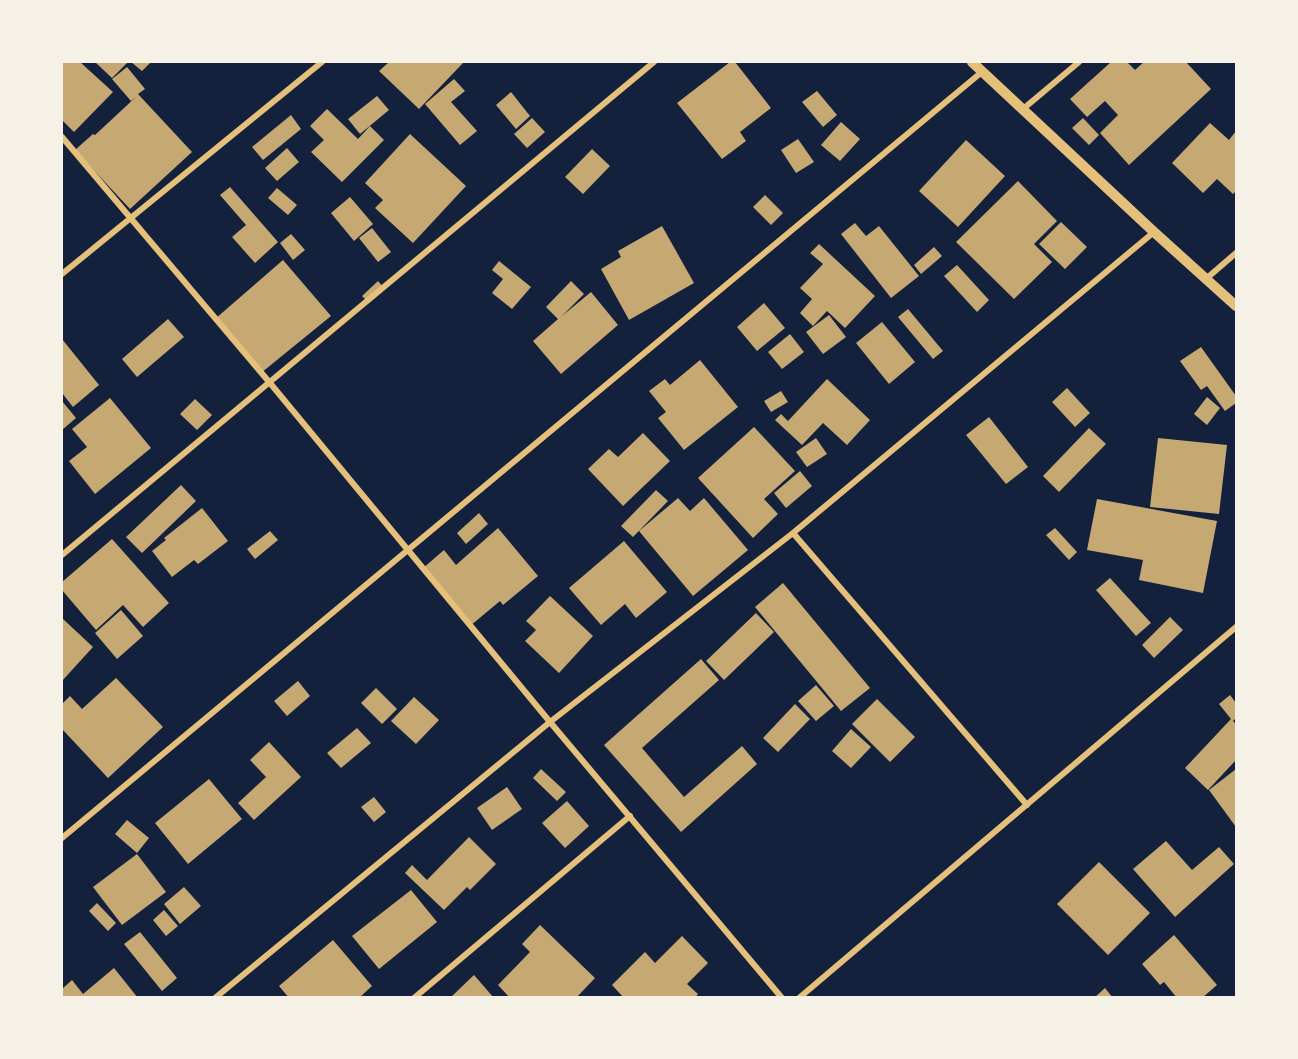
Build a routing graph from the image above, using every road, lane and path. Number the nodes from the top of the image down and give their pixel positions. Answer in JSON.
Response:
{"nodes":[{"id":1,"x":322,"y":62,"type":"edge"},
{"id":2,"x":654,"y":62,"type":"edge"},
{"id":3,"x":972,"y":62,"type":"edge"},
{"id":4,"x":1079,"y":62,"type":"edge"},
{"id":5,"x":983,"y":71,"type":"junction"},
{"id":6,"x":1023,"y":110,"type":"junction"},
{"id":7,"x":62,"y":137,"type":"edge"},
{"id":8,"x":129,"y":218,"type":"junction"},
{"id":9,"x":1154,"y":232,"type":"junction"},
{"id":10,"x":1236,"y":253,"type":"edge"},
{"id":11,"x":62,"y":274,"type":"edge"},
{"id":12,"x":1207,"y":278,"type":"junction"},
{"id":13,"x":1236,"y":306,"type":"edge"},
{"id":14,"x":270,"y":382,"type":"junction"},
{"id":15,"x":792,"y":533,"type":"junction"},
{"id":16,"x":407,"y":549,"type":"junction"},
{"id":17,"x":62,"y":555,"type":"edge"},
{"id":18,"x":1236,"y":627,"type":"edge"},
{"id":19,"x":550,"y":722,"type":"junction"},
{"id":20,"x":1027,"y":805,"type":"junction"},
{"id":21,"x":630,"y":816,"type":"junction"},
{"id":22,"x":62,"y":838,"type":"edge"},
{"id":23,"x":215,"y":998,"type":"edge"},
{"id":24,"x":414,"y":998,"type":"edge"},
{"id":25,"x":782,"y":998,"type":"edge"},
{"id":26,"x":799,"y":998,"type":"edge"}],
"edges":[{"from":1,"to":8,"type":"street"},
{"from":2,"to":14,"type":"street"},
{"from":3,"to":5,"type":"street"},
{"from":4,"to":6,"type":"street"},
{"from":5,"to":6,"type":"street"},
{"from":5,"to":16,"type":"street"},
{"from":6,"to":9,"type":"street"},
{"from":7,"to":8,"type":"street"},
{"from":8,"to":11,"type":"street"},
{"from":8,"to":14,"type":"street"},
{"from":9,"to":12,"type":"street"},
{"from":9,"to":15,"type":"street"},
{"from":10,"to":12,"type":"street"},
{"from":12,"to":13,"type":"street"},
{"from":14,"to":16,"type":"street"},
{"from":14,"to":17,"type":"street"},
{"from":15,"to":19,"type":"street"},
{"from":15,"to":20,"type":"street"},
{"from":16,"to":19,"type":"street"},
{"from":16,"to":22,"type":"street"},
{"from":18,"to":20,"type":"street"},
{"from":19,"to":21,"type":"street"},
{"from":19,"to":23,"type":"street"},
{"from":20,"to":26,"type":"street"},
{"from":21,"to":24,"type":"street"},
{"from":21,"to":25,"type":"street"}]}
